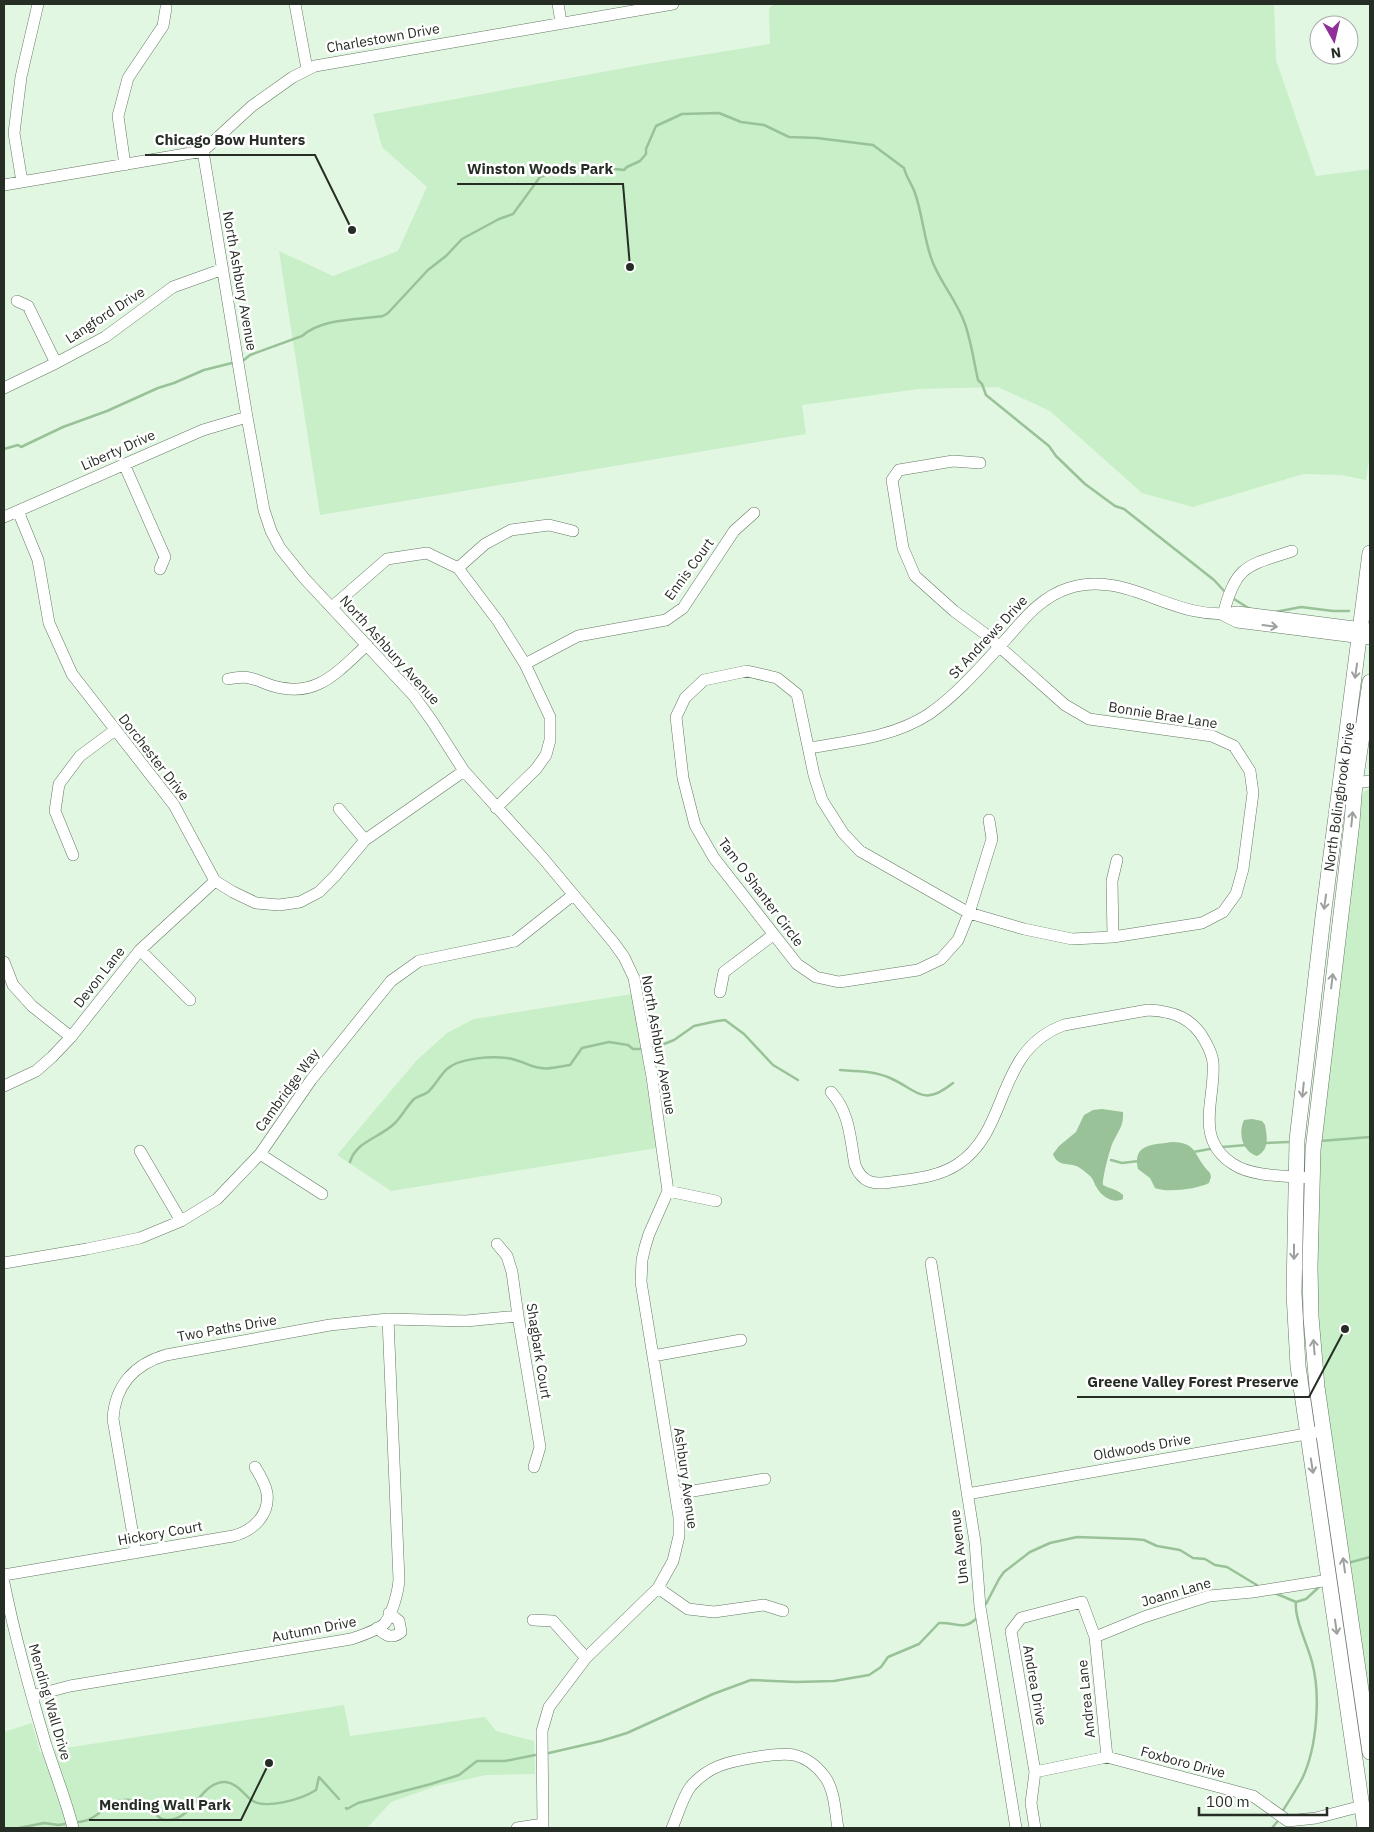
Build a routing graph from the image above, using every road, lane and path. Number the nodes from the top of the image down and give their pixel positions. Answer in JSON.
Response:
{"nodes":[{"id":1,"x":38,"y":4,"type":"edge"},
{"id":2,"x":295,"y":4,"type":"edge"},
{"id":3,"x":558,"y":4,"type":"edge"},
{"id":4,"x":673,"y":4,"type":"edge"},
{"id":5,"x":166,"y":8,"type":"dead end"},
{"id":6,"x":561,"y":22,"type":"junction"},
{"id":7,"x":307,"y":69,"type":"junction"},
{"id":8,"x":203,"y":151,"type":"junction"},
{"id":9,"x":125,"y":165,"type":"junction"},
{"id":10,"x":22,"y":182,"type":"junction"},
{"id":11,"x":4,"y":185,"type":"edge"},
{"id":12,"x":223,"y":269,"type":"junction"},
{"id":13,"x":17,"y":301,"type":"dead end"},
{"id":14,"x":56,"y":363,"type":"junction"},
{"id":15,"x":4,"y":388,"type":"edge"},
{"id":16,"x":247,"y":418,"type":"junction"},
{"id":17,"x":980,"y":463,"type":"dead end"},
{"id":18,"x":124,"y":464,"type":"junction"},
{"id":19,"x":18,"y":511,"type":"junction"},
{"id":20,"x":754,"y":513,"type":"dead end"},
{"id":21,"x":4,"y":517,"type":"edge"},
{"id":22,"x":573,"y":531,"type":"dead end"},
{"id":23,"x":1292,"y":551,"type":"dead end"},
{"id":24,"x":1370,"y":553,"type":"edge"},
{"id":25,"x":458,"y":568,"type":"junction"},
{"id":26,"x":160,"y":569,"type":"dead end"},
{"id":27,"x":332,"y":607,"type":"junction"},
{"id":28,"x":1223,"y":615,"type":"junction"},
{"id":29,"x":1366,"y":633,"type":"edge"},
{"id":30,"x":367,"y":645,"type":"junction"},
{"id":31,"x":999,"y":647,"type":"junction"},
{"id":32,"x":525,"y":664,"type":"junction"},
{"id":33,"x":228,"y":679,"type":"dead end"},
{"id":34,"x":1370,"y":682,"type":"edge"},
{"id":35,"x":115,"y":730,"type":"junction"},
{"id":36,"x":810,"y":748,"type":"junction"},
{"id":37,"x":464,"y":771,"type":"junction"},
{"id":38,"x":1363,"y":782,"type":"edge"},
{"id":39,"x":496,"y":808,"type":"junction"},
{"id":40,"x":339,"y":809,"type":"dead end"},
{"id":41,"x":989,"y":820,"type":"dead end"},
{"id":42,"x":365,"y":840,"type":"junction"},
{"id":43,"x":73,"y":855,"type":"dead end"},
{"id":44,"x":1117,"y":860,"type":"dead end"},
{"id":45,"x":216,"y":881,"type":"junction"},
{"id":46,"x":573,"y":895,"type":"junction"},
{"id":47,"x":969,"y":913,"type":"junction"},
{"id":48,"x":773,"y":935,"type":"junction"},
{"id":49,"x":1113,"y":938,"type":"junction"},
{"id":50,"x":140,"y":950,"type":"junction"},
{"id":51,"x":4,"y":962,"type":"edge"},
{"id":52,"x":720,"y":992,"type":"dead end"},
{"id":53,"x":190,"y":1000,"type":"dead end"},
{"id":54,"x":71,"y":1037,"type":"junction"},
{"id":55,"x":4,"y":1086,"type":"edge"},
{"id":56,"x":831,"y":1092,"type":"dead end"},
{"id":57,"x":140,"y":1151,"type":"dead end"},
{"id":58,"x":260,"y":1154,"type":"junction"},
{"id":59,"x":1303,"y":1177,"type":"junction"},
{"id":60,"x":668,"y":1191,"type":"junction"},
{"id":61,"x":322,"y":1194,"type":"dead end"},
{"id":62,"x":716,"y":1201,"type":"dead end"},
{"id":63,"x":181,"y":1221,"type":"junction"},
{"id":64,"x":497,"y":1244,"type":"dead end"},
{"id":65,"x":4,"y":1263,"type":"edge"},
{"id":66,"x":931,"y":1263,"type":"dead end"},
{"id":67,"x":518,"y":1316,"type":"junction"},
{"id":68,"x":388,"y":1318,"type":"junction"},
{"id":69,"x":741,"y":1340,"type":"dead end"},
{"id":70,"x":653,"y":1356,"type":"junction"},
{"id":71,"x":1323,"y":1431,"type":"junction"},
{"id":72,"x":1307,"y":1433,"type":"junction"},
{"id":73,"x":534,"y":1466,"type":"dead end"},
{"id":74,"x":255,"y":1467,"type":"dead end"},
{"id":75,"x":766,"y":1479,"type":"dead end"},
{"id":76,"x":675,"y":1494,"type":"junction"},
{"id":77,"x":967,"y":1494,"type":"junction"},
{"id":78,"x":136,"y":1553,"type":"junction"},
{"id":79,"x":4,"y":1575,"type":"edge"},
{"id":80,"x":1329,"y":1580,"type":"junction"},
{"id":81,"x":4,"y":1583,"type":"edge"},
{"id":82,"x":658,"y":1588,"type":"junction"},
{"id":83,"x":783,"y":1611,"type":"dead end"},
{"id":84,"x":389,"y":1613,"type":"junction"},
{"id":85,"x":533,"y":1620,"type":"dead end"},
{"id":86,"x":377,"y":1628,"type":"junction"},
{"id":87,"x":1095,"y":1638,"type":"junction"},
{"id":88,"x":586,"y":1658,"type":"junction"},
{"id":89,"x":32,"y":1696,"type":"junction"},
{"id":90,"x":1370,"y":1752,"type":"edge"},
{"id":91,"x":1107,"y":1757,"type":"junction"},
{"id":92,"x":1035,"y":1772,"type":"junction"},
{"id":93,"x":1362,"y":1806,"type":"junction"},
{"id":94,"x":543,"y":1826,"type":"edge"},
{"id":95,"x":73,"y":1828,"type":"edge"},
{"id":96,"x":517,"y":1828,"type":"edge"},
{"id":97,"x":672,"y":1828,"type":"edge"},
{"id":98,"x":838,"y":1828,"type":"edge"},
{"id":99,"x":1016,"y":1828,"type":"edge"},
{"id":100,"x":1035,"y":1828,"type":"edge"},
{"id":101,"x":1365,"y":1828,"type":"edge"}],
"edges":[{"from":1,"to":10,"type":"street"},
{"from":2,"to":7,"type":"street"},
{"from":3,"to":6,"type":"street"},
{"from":4,"to":6,"type":"street","name":"Charlestown Drive"},
{"from":5,"to":9,"type":"street"},
{"from":6,"to":7,"type":"street","name":"Charlestown Drive"},
{"from":7,"to":8,"type":"street","name":"Charlestown Drive"},
{"from":8,"to":9,"type":"street"},
{"from":8,"to":12,"type":"street","name":"North Ashbury Avenue"},
{"from":9,"to":10,"type":"street"},
{"from":10,"to":11,"type":"street"},
{"from":12,"to":14,"type":"street","name":"Langford Drive"},
{"from":12,"to":16,"type":"street","name":"North Ashbury Avenue"},
{"from":13,"to":14,"type":"street"},
{"from":14,"to":15,"type":"street","name":"Langford Drive"},
{"from":16,"to":18,"type":"street","name":"Liberty Drive"},
{"from":16,"to":27,"type":"street","name":"North Ashbury Avenue"},
{"from":17,"to":31,"type":"street","name":"Bonnie Brae Lane"},
{"from":18,"to":19,"type":"street","name":"Liberty Drive"},
{"from":18,"to":26,"type":"street"},
{"from":19,"to":21,"type":"street","name":"Liberty Drive"},
{"from":19,"to":35,"type":"street","name":"Dorchester Drive"},
{"from":20,"to":32,"type":"street","name":"Ennis Court"},
{"from":22,"to":25,"type":"street"},
{"from":23,"to":28,"type":"street"},
{"from":24,"to":29,"type":"main road","name":"North Bolingbrook Drive"},
{"from":25,"to":27,"type":"street"},
{"from":25,"to":32,"type":"street"},
{"from":27,"to":30,"type":"street","name":"North Ashbury Avenue"},
{"from":28,"to":29,"type":"street","name":"St Andrews Drive"},
{"from":28,"to":31,"type":"street","name":"St Andrews Drive"},
{"from":29,"to":59,"type":"main road","name":"North Bolingbrook Drive","one_way":true},
{"from":30,"to":33,"type":"street"},
{"from":30,"to":37,"type":"street","name":"North Ashbury Avenue"},
{"from":31,"to":36,"type":"street","name":"St Andrews Drive"},
{"from":31,"to":49,"type":"street","name":"Bonnie Brae Lane"},
{"from":32,"to":39,"type":"street"},
{"from":34,"to":38,"type":"main road","name":"North Bolingbrook Drive"},
{"from":35,"to":43,"type":"street"},
{"from":35,"to":45,"type":"street","name":"Dorchester Drive"},
{"from":36,"to":47,"type":"street","name":"Bonnie Brae Lane"},
{"from":36,"to":48,"type":"street","name":"Tam O Shanter Circle"},
{"from":37,"to":39,"type":"street","name":"North Ashbury Avenue"},
{"from":37,"to":42,"type":"street","name":"Dorchester Drive"},
{"from":59,"to":38,"type":"main road","name":"North Bolingbrook Drive","one_way":true},
{"from":39,"to":46,"type":"street","name":"North Ashbury Avenue"},
{"from":40,"to":42,"type":"street"},
{"from":41,"to":47,"type":"street","name":"Tam O Shanter Circle"},
{"from":42,"to":45,"type":"street","name":"Dorchester Drive"},
{"from":44,"to":49,"type":"street"},
{"from":45,"to":50,"type":"street","name":"Devon Lane"},
{"from":46,"to":58,"type":"street","name":"Cambridge Way"},
{"from":46,"to":60,"type":"street","name":"North Ashbury Avenue"},
{"from":47,"to":48,"type":"street","name":"Tam O Shanter Circle"},
{"from":47,"to":49,"type":"street","name":"Bonnie Brae Lane"},
{"from":48,"to":52,"type":"street"},
{"from":50,"to":53,"type":"street"},
{"from":50,"to":54,"type":"street","name":"Devon Lane"},
{"from":51,"to":54,"type":"street"},
{"from":54,"to":55,"type":"street","name":"Devon Lane"},
{"from":56,"to":59,"type":"street"},
{"from":57,"to":63,"type":"street"},
{"from":58,"to":61,"type":"street"},
{"from":58,"to":63,"type":"street","name":"Cambridge Way"},
{"from":71,"to":59,"type":"main road","one_way":true},
{"from":59,"to":72,"type":"main road","one_way":true},
{"from":60,"to":62,"type":"street"},
{"from":60,"to":70,"type":"street","name":"Ashbury Avenue"},
{"from":63,"to":65,"type":"street","name":"Cambridge Way"},
{"from":64,"to":67,"type":"street","name":"Shagbark Court"},
{"from":66,"to":77,"type":"street","name":"Una Avenue"},
{"from":67,"to":68,"type":"street","name":"Two Paths Drive"},
{"from":67,"to":73,"type":"street","name":"Shagbark Court"},
{"from":68,"to":78,"type":"street","name":"Two Paths Drive"},
{"from":68,"to":84,"type":"street","name":"Autumn Drive"},
{"from":69,"to":70,"type":"street"},
{"from":70,"to":76,"type":"street","name":"Ashbury Avenue"},
{"from":71,"to":72,"type":"street","name":"Oldwoods Drive"},
{"from":90,"to":71,"type":"main road","one_way":true},
{"from":72,"to":77,"type":"street","name":"Oldwoods Drive"},
{"from":72,"to":80,"type":"main road","one_way":true},
{"from":74,"to":78,"type":"street","name":"Hickory Court"},
{"from":75,"to":76,"type":"street"},
{"from":76,"to":82,"type":"street","name":"Ashbury Avenue"},
{"from":77,"to":99,"type":"street","name":"Una Avenue"},
{"from":78,"to":79,"type":"street","name":"Hickory Court"},
{"from":80,"to":87,"type":"street","name":"Joann Lane"},
{"from":80,"to":93,"type":"main road","one_way":true},
{"from":81,"to":89,"type":"street","name":"Mending Wall Drive"},
{"from":82,"to":83,"type":"street"},
{"from":82,"to":88,"type":"street","name":"Ashbury Avenue"},
{"from":84,"to":86,"type":"street","name":"Autumn Drive"},
{"from":84,"to":86,"type":"street"},
{"from":85,"to":88,"type":"street"},
{"from":86,"to":89,"type":"street","name":"Autumn Drive"},
{"from":87,"to":91,"type":"street","name":"Andrea Lane"},
{"from":87,"to":92,"type":"street","name":"Andrea Drive"},
{"from":88,"to":94,"type":"street","name":"Ashbury Avenue"},
{"from":89,"to":95,"type":"street","name":"Mending Wall Drive"},
{"from":91,"to":92,"type":"street"},
{"from":91,"to":93,"type":"street","name":"Foxboro Drive"},
{"from":92,"to":100,"type":"street"},
{"from":93,"to":101,"type":"main road"},
{"from":94,"to":96,"type":"street"},
{"from":97,"to":98,"type":"street"}]}
